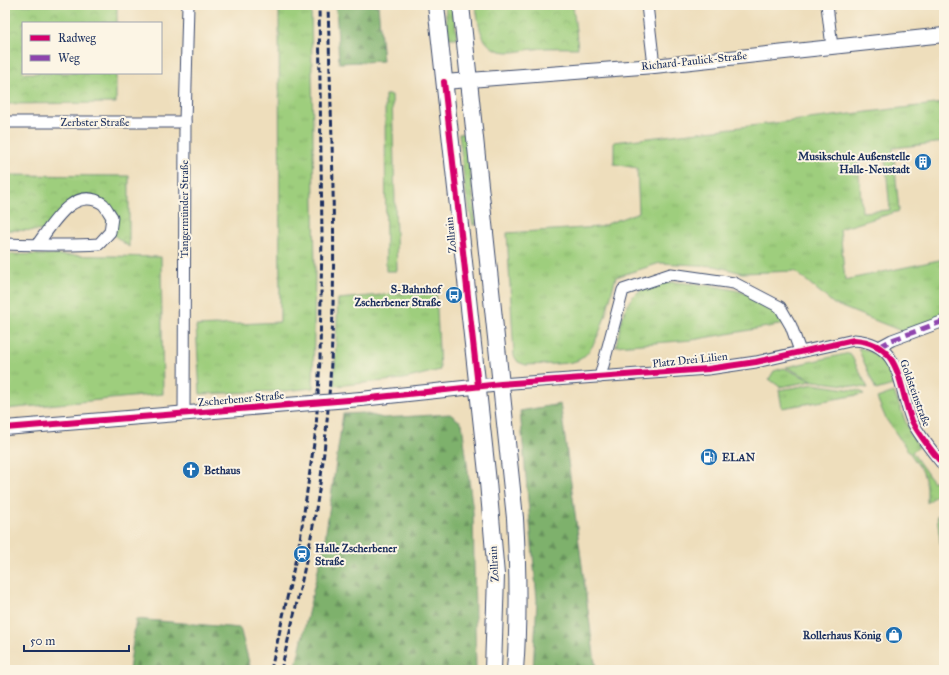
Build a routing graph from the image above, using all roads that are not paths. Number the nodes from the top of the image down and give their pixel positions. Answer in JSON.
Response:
{"nodes":[{"id":1,"x":188,"y":5,"type":"edge"},
{"id":2,"x":436,"y":5,"type":"edge"},
{"id":3,"x":461,"y":5,"type":"edge"},
{"id":4,"x":648,"y":5,"type":"edge"},
{"id":5,"x":827,"y":5,"type":"edge"},
{"id":6,"x":944,"y":36,"type":"edge"},
{"id":7,"x":832,"y":47,"type":"junction"},
{"id":8,"x":654,"y":66,"type":"junction"},
{"id":9,"x":469,"y":80,"type":"junction"},
{"id":10,"x":444,"y":82,"type":"junction"},
{"id":11,"x":5,"y":122,"type":"edge"},
{"id":12,"x":185,"y":122,"type":"junction"},
{"id":13,"x":5,"y":244,"type":"edge"},
{"id":14,"x":37,"y":244,"type":"junction"},
{"id":15,"x":944,"y":321,"type":"edge"},
{"id":16,"x":879,"y":347,"type":"junction"},
{"id":17,"x":800,"y":351,"type":"junction"},
{"id":18,"x":600,"y":377,"type":"junction"},
{"id":19,"x":501,"y":384,"type":"junction"},
{"id":20,"x":478,"y":386,"type":"junction"},
{"id":21,"x":184,"y":414,"type":"junction"},
{"id":22,"x":5,"y":428,"type":"edge"},
{"id":23,"x":944,"y":466,"type":"edge"},
{"id":24,"x":493,"y":670,"type":"edge"},
{"id":25,"x":515,"y":670,"type":"edge"}],
"edges":[{"from":1,"to":12,"type":"street","name":"Tangermünder Straße"},
{"from":2,"to":10,"type":"main road","name":"Zollrain"},
{"from":3,"to":9,"type":"main road"},
{"from":4,"to":8,"type":"street"},
{"from":5,"to":7,"type":"street"},
{"from":6,"to":7,"type":"street","name":"Richard-Paulick-Straße"},
{"from":7,"to":8,"type":"street","name":"Richard-Paulick-Straße"},
{"from":8,"to":9,"type":"street","name":"Richard-Paulick-Straße"},
{"from":9,"to":10,"type":"street","name":"Richard-Paulick-Straße"},
{"from":9,"to":19,"type":"main road"},
{"from":10,"to":20,"type":"main road","name":"Zollrain"},
{"from":11,"to":12,"type":"street","name":"Zerbster Straße"},
{"from":12,"to":21,"type":"street","name":"Tangermünder Straße"},
{"from":13,"to":14,"type":"street"},
{"from":14,"to":14,"type":"street"},
{"from":15,"to":16,"type":"street"},
{"from":16,"to":17,"type":"street","name":"Platz Drei Lilien"},
{"from":16,"to":23,"type":"street","name":"Goldsteinstraße"},
{"from":17,"to":18,"type":"street","name":"Platz Drei Lilien"},
{"from":17,"to":18,"type":"street"},
{"from":18,"to":19,"type":"street","name":"Platz Drei Lilien"},
{"from":19,"to":20,"type":"street","name":"Zscherbener Straße"},
{"from":19,"to":25,"type":"main road"},
{"from":20,"to":21,"type":"street","name":"Zscherbener Straße","bridge":true},
{"from":20,"to":24,"type":"main road","name":"Zollrain"},
{"from":21,"to":22,"type":"street","name":"Zscherbener Straße"}]}
